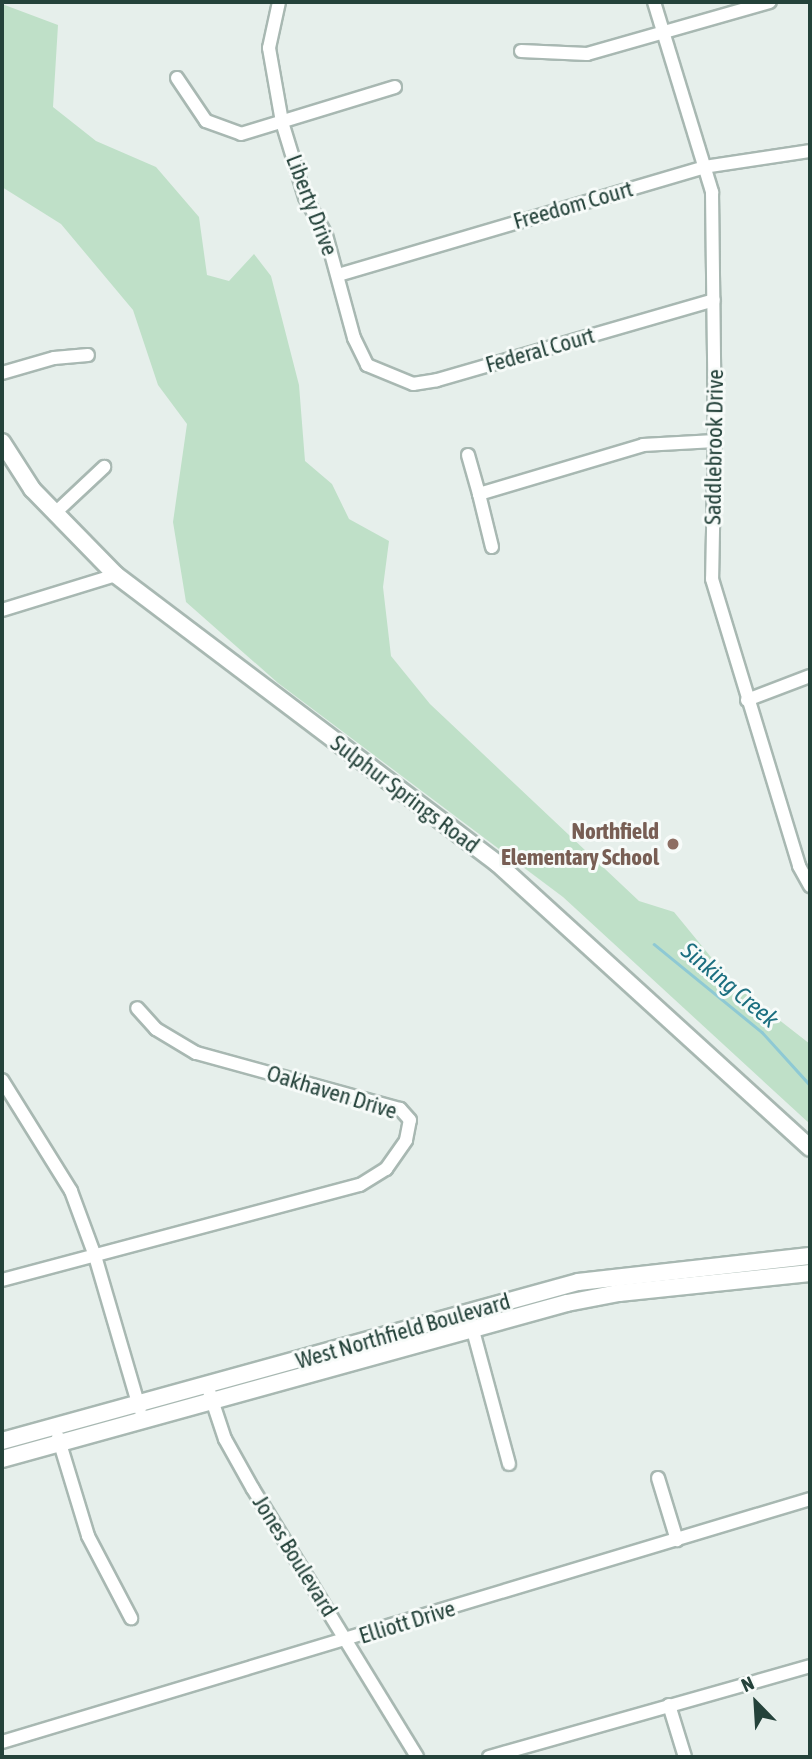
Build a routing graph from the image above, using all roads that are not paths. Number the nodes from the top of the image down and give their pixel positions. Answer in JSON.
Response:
{"nodes":[{"id":1,"x":279,"y":2,"type":"edge"},
{"id":2,"x":654,"y":2,"type":"edge"},
{"id":3,"x":770,"y":2,"type":"edge"},
{"id":4,"x":663,"y":33,"type":"junction"},
{"id":5,"x":521,"y":51,"type":"dead end"},
{"id":6,"x":177,"y":78,"type":"dead end"},
{"id":7,"x":395,"y":88,"type":"dead end"},
{"id":8,"x":282,"y":122,"type":"junction"},
{"id":9,"x":810,"y":151,"type":"edge"},
{"id":10,"x":704,"y":167,"type":"junction"},
{"id":11,"x":338,"y":275,"type":"junction"},
{"id":12,"x":714,"y":300,"type":"junction"},
{"id":13,"x":88,"y":355,"type":"dead end"},
{"id":14,"x":366,"y":365,"type":"joint"},
{"id":15,"x":2,"y":373,"type":"edge"},
{"id":16,"x":2,"y":442,"type":"edge"},
{"id":17,"x":715,"y":442,"type":"junction"},
{"id":18,"x":468,"y":455,"type":"dead end"},
{"id":19,"x":104,"y":467,"type":"dead end"},
{"id":20,"x":479,"y":494,"type":"junction"},
{"id":21,"x":54,"y":514,"type":"junction"},
{"id":22,"x":492,"y":547,"type":"dead end"},
{"id":23,"x":116,"y":575,"type":"junction"},
{"id":24,"x":2,"y":610,"type":"edge"},
{"id":25,"x":810,"y":676,"type":"edge"},
{"id":26,"x":747,"y":700,"type":"junction"},
{"id":27,"x":810,"y":886,"type":"edge"},
{"id":28,"x":136,"y":1008,"type":"dead end"},
{"id":29,"x":2,"y":1080,"type":"edge"},
{"id":30,"x":810,"y":1148,"type":"edge"},
{"id":31,"x":95,"y":1256,"type":"junction"},
{"id":32,"x":810,"y":1256,"type":"edge"},
{"id":33,"x":810,"y":1273,"type":"edge"},
{"id":34,"x":2,"y":1280,"type":"edge"},
{"id":35,"x":468,"y":1313,"type":"junction"},
{"id":36,"x":472,"y":1330,"type":"junction"},
{"id":37,"x":208,"y":1385,"type":"junction"},
{"id":38,"x":212,"y":1402,"type":"junction"},
{"id":39,"x":138,"y":1404,"type":"junction"},
{"id":40,"x":143,"y":1421,"type":"junction"},
{"id":41,"x":55,"y":1427,"type":"junction"},
{"id":42,"x":2,"y":1441,"type":"edge"},
{"id":43,"x":60,"y":1443,"type":"junction"},
{"id":44,"x":2,"y":1459,"type":"edge"},
{"id":45,"x":509,"y":1464,"type":"dead end"},
{"id":46,"x":658,"y":1478,"type":"dead end"},
{"id":47,"x":810,"y":1499,"type":"edge"},
{"id":48,"x":677,"y":1540,"type":"junction"},
{"id":49,"x":131,"y":1618,"type":"dead end"},
{"id":50,"x":347,"y":1640,"type":"junction"},
{"id":51,"x":810,"y":1665,"type":"edge"},
{"id":52,"x":669,"y":1705,"type":"junction"},
{"id":53,"x":2,"y":1742,"type":"edge"},
{"id":54,"x":417,"y":1757,"type":"edge"},
{"id":55,"x":489,"y":1757,"type":"edge"},
{"id":56,"x":685,"y":1757,"type":"edge"}],
"edges":[{"from":1,"to":8,"type":"street","name":"Liberty Drive"},
{"from":2,"to":4,"type":"street","name":"Saddlebrook Drive"},
{"from":3,"to":4,"type":"street"},
{"from":4,"to":5,"type":"street"},
{"from":4,"to":10,"type":"street","name":"Saddlebrook Drive"},
{"from":6,"to":8,"type":"street"},
{"from":7,"to":8,"type":"street"},
{"from":8,"to":11,"type":"street","name":"Liberty Drive"},
{"from":9,"to":10,"type":"street","name":"Freedom Court"},
{"from":10,"to":11,"type":"street","name":"Freedom Court"},
{"from":10,"to":12,"type":"street","name":"Saddlebrook Drive"},
{"from":11,"to":14,"type":"street","name":"Liberty Drive"},
{"from":12,"to":14,"type":"street","name":"Federal Court"},
{"from":12,"to":17,"type":"street","name":"Saddlebrook Drive"},
{"from":13,"to":15,"type":"street"},
{"from":16,"to":21,"type":"main road","name":"Sulphur Springs Road"},
{"from":17,"to":20,"type":"street"},
{"from":17,"to":26,"type":"street","name":"Saddlebrook Drive"},
{"from":18,"to":20,"type":"street"},
{"from":19,"to":21,"type":"street"},
{"from":20,"to":22,"type":"street"},
{"from":21,"to":23,"type":"main road","name":"Sulphur Springs Road"},
{"from":23,"to":24,"type":"street"},
{"from":23,"to":30,"type":"main road","name":"Sulphur Springs Road"},
{"from":25,"to":26,"type":"street"},
{"from":26,"to":27,"type":"street","name":"Saddlebrook Drive"},
{"from":28,"to":31,"type":"street","name":"Oakhaven Drive"},
{"from":29,"to":31,"type":"street"},
{"from":31,"to":34,"type":"street"},
{"from":31,"to":39,"type":"street"},
{"from":32,"to":35,"type":"main road","name":"West Northfield Boulevard"},
{"from":33,"to":36,"type":"main road","name":"West Northfield Boulevard"},
{"from":35,"to":36,"type":"street"},
{"from":35,"to":37,"type":"main road","name":"West Northfield Boulevard"},
{"from":36,"to":38,"type":"main road","name":"West Northfield Boulevard"},
{"from":36,"to":45,"type":"street"},
{"from":37,"to":38,"type":"street","name":"Jones Boulevard"},
{"from":37,"to":39,"type":"main road","name":"West Northfield Boulevard"},
{"from":38,"to":40,"type":"main road","name":"West Northfield Boulevard"},
{"from":38,"to":50,"type":"street","name":"Jones Boulevard"},
{"from":39,"to":40,"type":"street"},
{"from":39,"to":41,"type":"main road","name":"West Northfield Boulevard"},
{"from":40,"to":43,"type":"main road","name":"West Northfield Boulevard"},
{"from":41,"to":42,"type":"main road","name":"West Northfield Boulevard"},
{"from":41,"to":43,"type":"street"},
{"from":43,"to":44,"type":"main road","name":"West Northfield Boulevard"},
{"from":43,"to":49,"type":"street"},
{"from":46,"to":48,"type":"street"},
{"from":47,"to":48,"type":"street","name":"Elliott Drive"},
{"from":48,"to":50,"type":"street","name":"Elliott Drive"},
{"from":50,"to":53,"type":"street","name":"Elliott Drive"},
{"from":50,"to":54,"type":"street","name":"Jones Boulevard"},
{"from":51,"to":52,"type":"street"},
{"from":52,"to":55,"type":"street"},
{"from":52,"to":56,"type":"street"}]}
